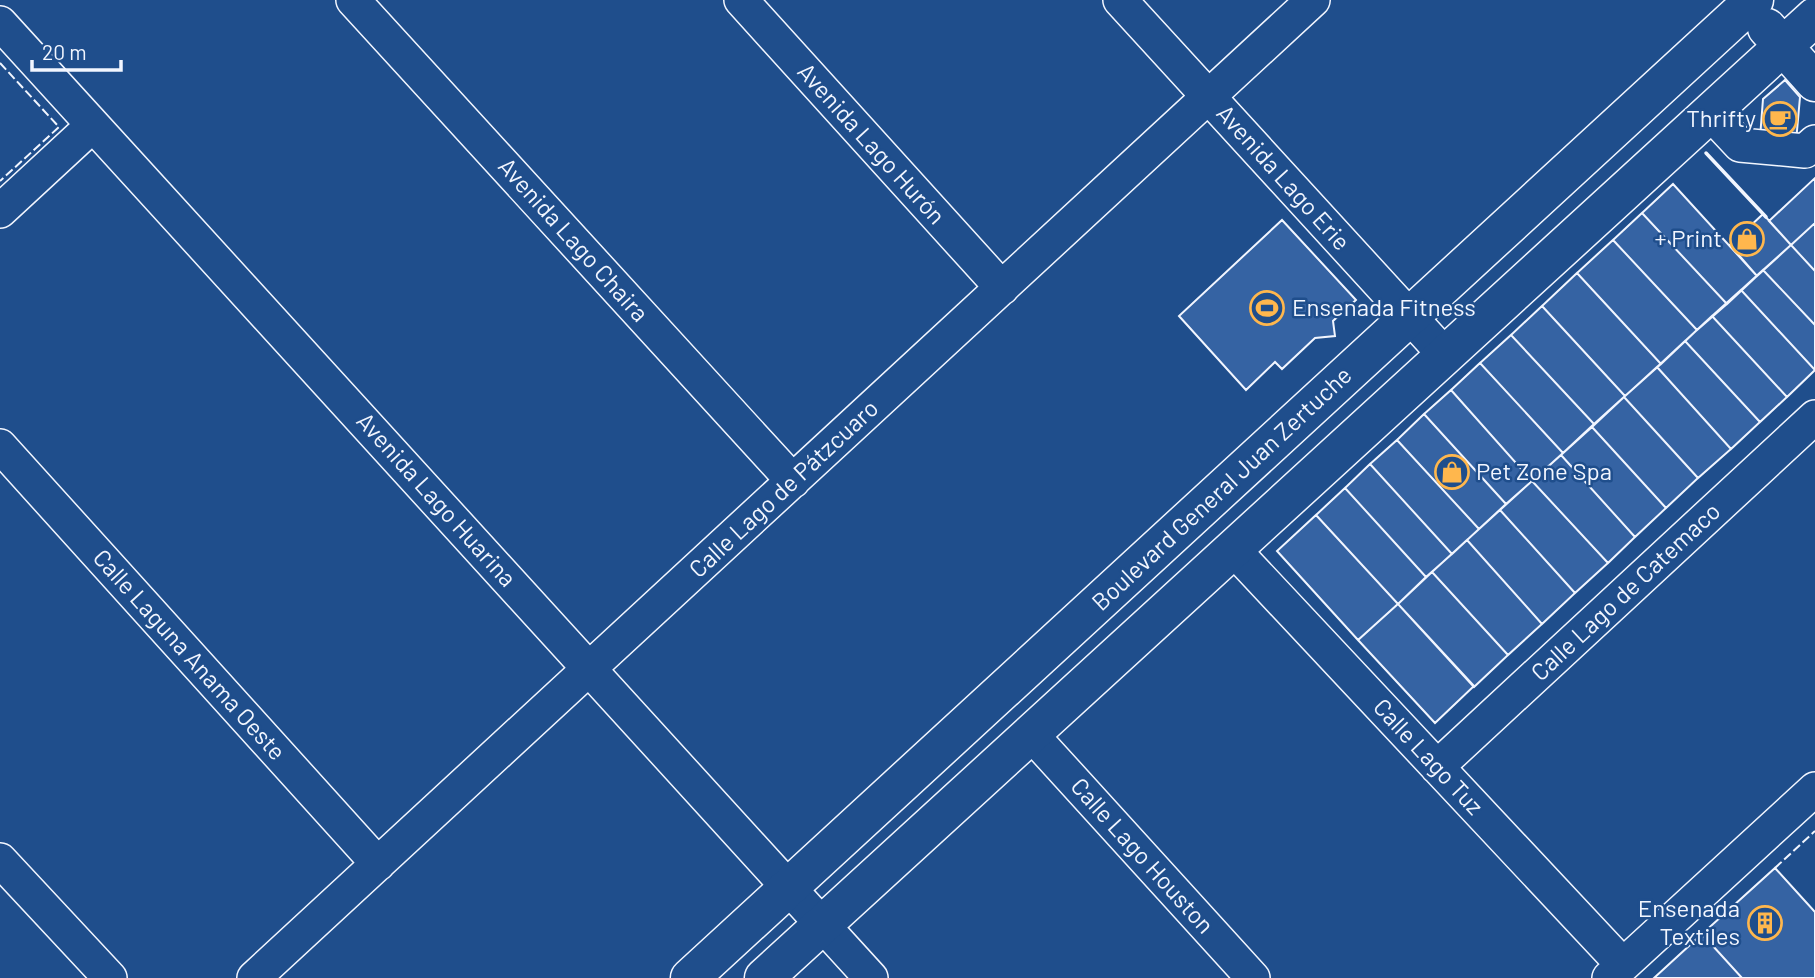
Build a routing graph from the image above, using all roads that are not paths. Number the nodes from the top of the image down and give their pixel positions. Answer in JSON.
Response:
{"nodes":[{"id":1,"x":353,"y":0,"type":"edge"},
{"id":2,"x":741,"y":0,"type":"edge"},
{"id":3,"x":1120,"y":0,"type":"edge"},
{"id":4,"x":1313,"y":0,"type":"edge"},
{"id":5,"x":1805,"y":0,"type":"edge"},
{"id":6,"x":1748,"y":2,"type":"edge"},
{"id":7,"x":1815,"y":12,"type":"edge"},
{"id":8,"x":1815,"y":17,"type":"edge"},
{"id":9,"x":0,"y":23,"type":"edge"},
{"id":10,"x":1782,"y":47,"type":"junction"},
{"id":11,"x":1815,"y":82,"type":"edge"},
{"id":12,"x":1209,"y":97,"type":"junction"},
{"id":13,"x":1710,"y":113,"type":"junction"},
{"id":14,"x":93,"y":125,"type":"junction"},
{"id":15,"x":1815,"y":142,"type":"edge"},
{"id":16,"x":0,"y":211,"type":"edge"},
{"id":17,"x":1002,"y":288,"type":"junction"},
{"id":18,"x":1409,"y":317,"type":"junction"},
{"id":19,"x":1445,"y":355,"type":"junction"},
{"id":20,"x":1815,"y":417,"type":"edge"},
{"id":21,"x":0,"y":446,"type":"edge"},
{"id":22,"x":793,"y":481,"type":"junction"},
{"id":23,"x":1233,"y":549,"type":"junction"},
{"id":24,"x":590,"y":668,"type":"junction"},
{"id":25,"x":1031,"y":734,"type":"junction"},
{"id":26,"x":1437,"y":767,"type":"junction"},
{"id":27,"x":1815,"y":789,"type":"edge"},
{"id":28,"x":0,"y":860,"type":"edge"},
{"id":29,"x":378,"y":863,"type":"junction"},
{"id":30,"x":789,"y":887,"type":"junction"},
{"id":31,"x":822,"y":925,"type":"junction"},
{"id":32,"x":1616,"y":972,"type":"edge"},
{"id":33,"x":110,"y":978,"type":"edge"},
{"id":34,"x":254,"y":978,"type":"edge"},
{"id":35,"x":690,"y":978,"type":"edge"},
{"id":36,"x":764,"y":978,"type":"edge"},
{"id":37,"x":871,"y":978,"type":"edge"},
{"id":38,"x":1253,"y":978,"type":"edge"}],
"edges":[{"from":1,"to":22,"type":"street","name":"Avenida Lago Chaira"},
{"from":2,"to":17,"type":"street","name":"Avenida Lago Hurón"},
{"from":3,"to":12,"type":"street","name":"Avenida Lago Erie"},
{"from":4,"to":12,"type":"street","name":"Calle Lago de Pátzcuaro"},
{"from":5,"to":7,"type":"main road"},
{"from":6,"to":10,"type":"main road"},
{"from":6,"to":18,"type":"main road","name":"Boulevard General Juan Zertuche"},
{"from":8,"to":10,"type":"main road","name":"Boulevard General Juan Zertuche"},
{"from":9,"to":14,"type":"street","name":"Avenida Lago Huarina"},
{"from":10,"to":11,"type":"main road"},
{"from":10,"to":13,"type":"main road","name":"Boulevard General Juan Zertuche"},
{"from":12,"to":17,"type":"street","name":"Calle Lago de Pátzcuaro"},
{"from":12,"to":18,"type":"street","name":"Avenida Lago Erie"},
{"from":13,"to":15,"type":"street"},
{"from":13,"to":19,"type":"main road","name":"Boulevard General Juan Zertuche"},
{"from":14,"to":16,"type":"street"},
{"from":14,"to":24,"type":"street","name":"Avenida Lago Huarina"},
{"from":17,"to":22,"type":"street","name":"Calle Lago de Pátzcuaro"},
{"from":18,"to":19,"type":"street","name":"Avenida Lago Erie"},
{"from":18,"to":30,"type":"main road","name":"Boulevard General Juan Zertuche"},
{"from":19,"to":23,"type":"main road","name":"Boulevard General Juan Zertuche"},
{"from":20,"to":26,"type":"street","name":"Calle Lago de Catemaco"},
{"from":21,"to":29,"type":"street","name":"Calle Laguna Anama Oeste"},
{"from":22,"to":24,"type":"street","name":"Calle Lago de Pátzcuaro"},
{"from":23,"to":25,"type":"main road","name":"Boulevard General Juan Zertuche"},
{"from":23,"to":26,"type":"street","name":"Calle Lago Tuz"},
{"from":24,"to":29,"type":"street","name":"Calle Lago de Pátzcuaro"},
{"from":24,"to":30,"type":"street","name":"Avenida Lago Huarina"},
{"from":25,"to":31,"type":"main road","name":"Boulevard General Juan Zertuche"},
{"from":25,"to":38,"type":"street","name":"Calle Lago Houston"},
{"from":26,"to":32,"type":"street","name":"Calle Lago Tuz"},
{"from":27,"to":32,"type":"street"},
{"from":28,"to":33,"type":"street"},
{"from":29,"to":34,"type":"street","name":"Calle Lago de Pátzcuaro"},
{"from":30,"to":31,"type":"street","name":"Avenida Lago Huarina"},
{"from":30,"to":35,"type":"main road","name":"Boulevard General Juan Zertuche"},
{"from":31,"to":36,"type":"main road","name":"Boulevard General Juan Zertuche"},
{"from":31,"to":37,"type":"street","name":"Avenida Lago Huarina"}]}
